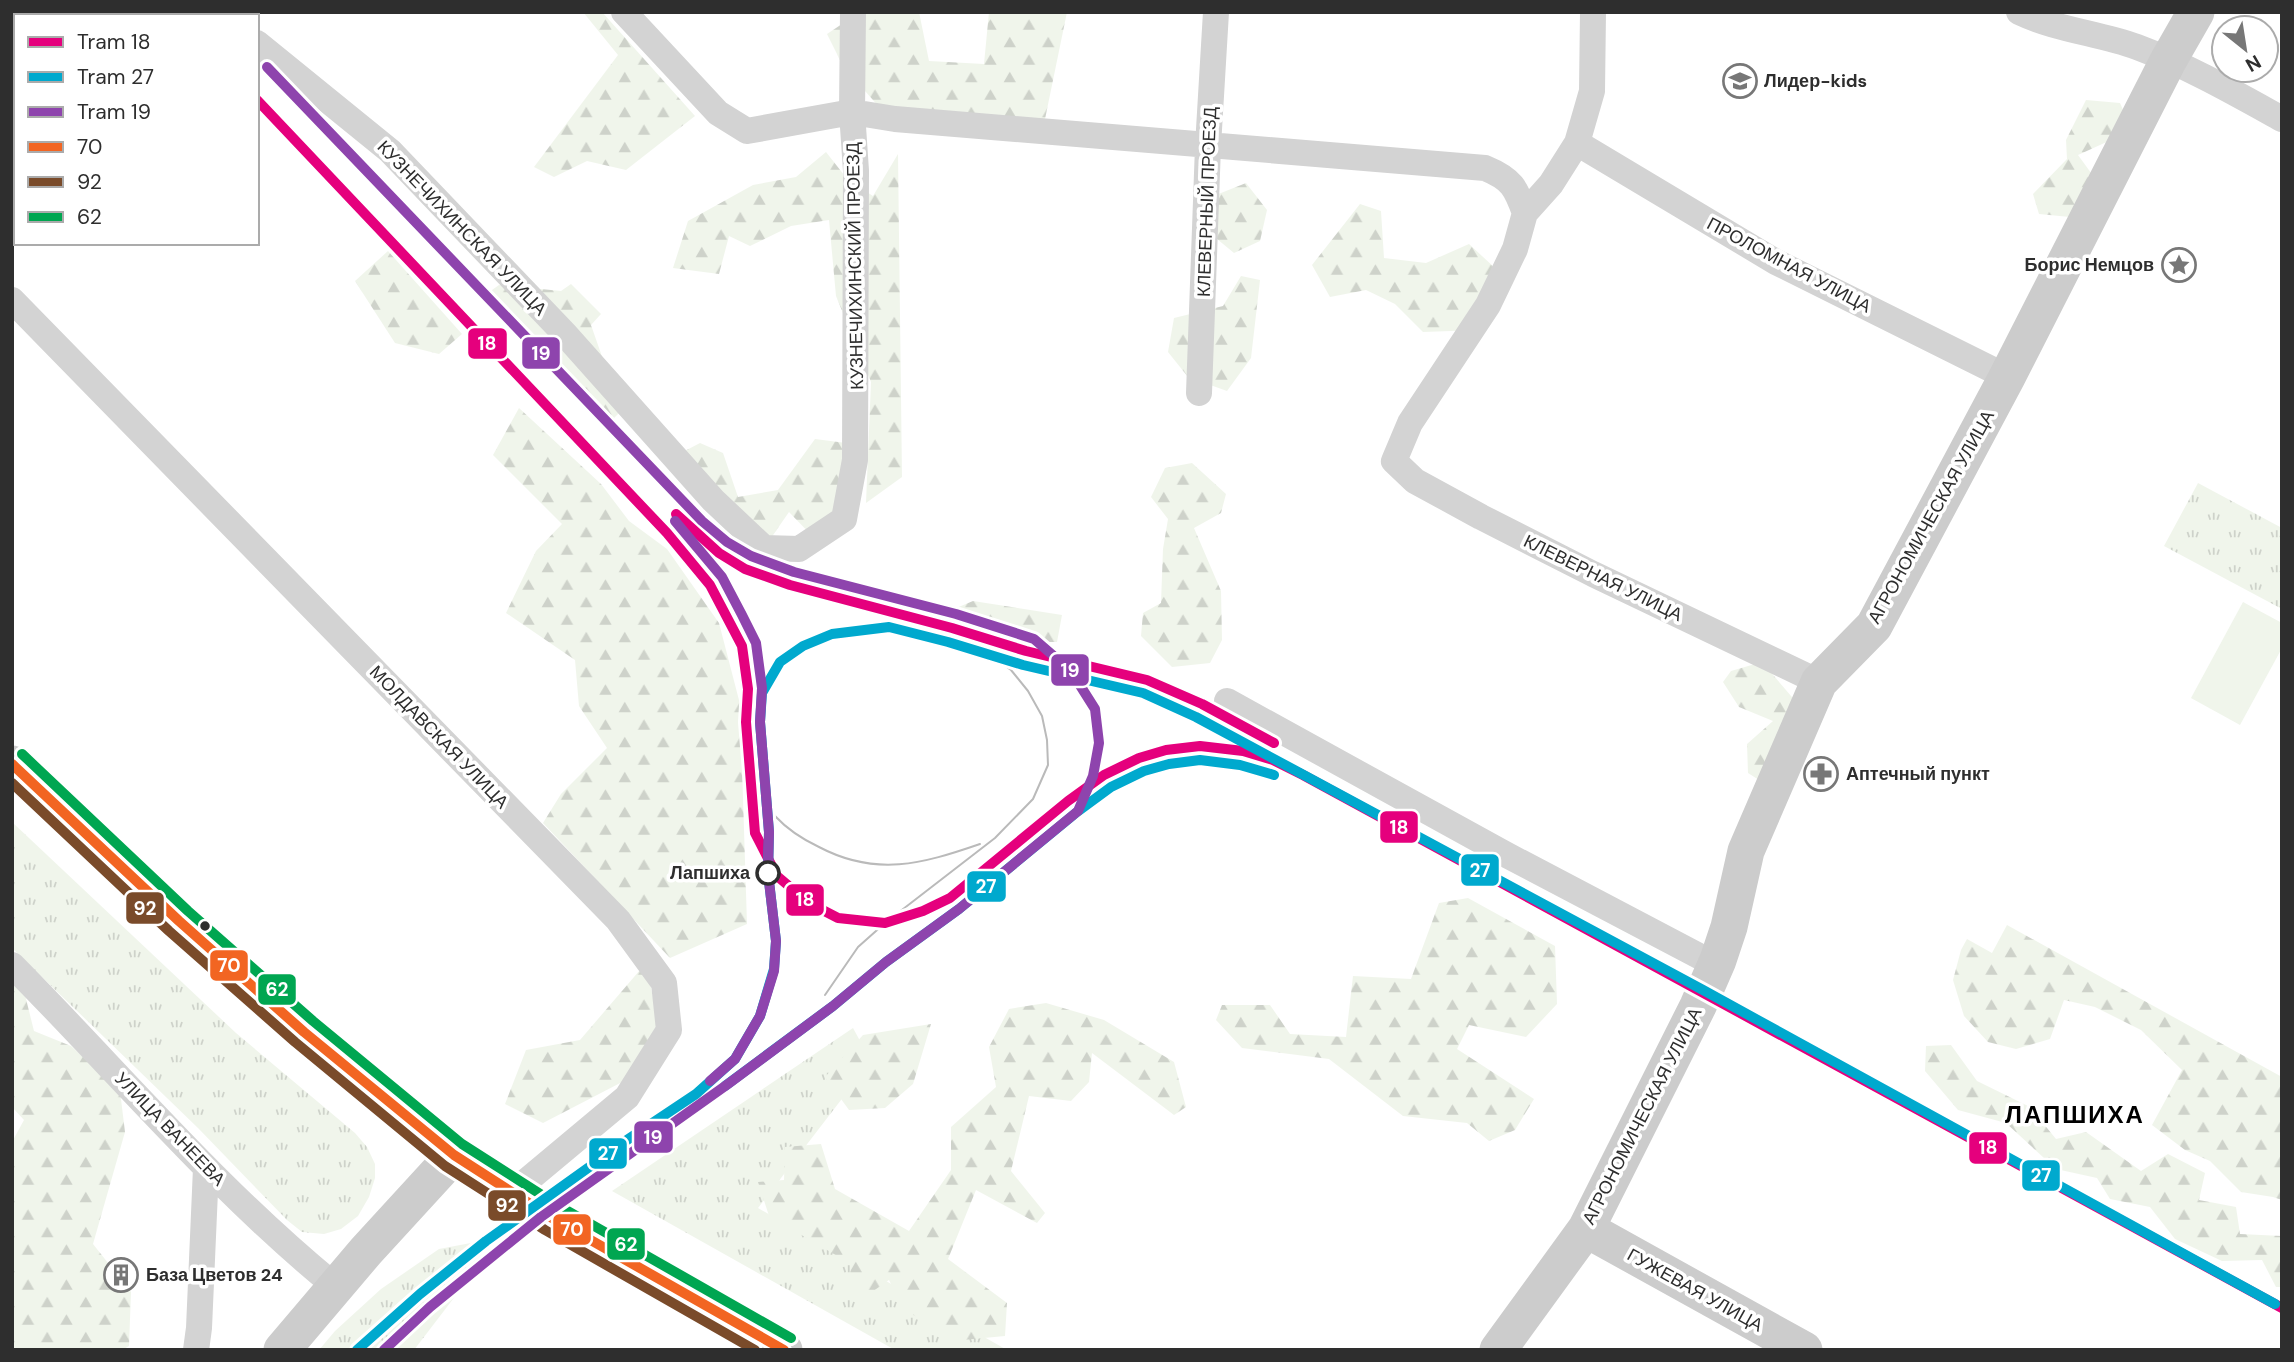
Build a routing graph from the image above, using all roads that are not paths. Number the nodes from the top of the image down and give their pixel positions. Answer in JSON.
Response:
{"nodes":[{"id":1,"x":624,"y":12,"type":"edge"},
{"id":2,"x":853,"y":12,"type":"edge"},
{"id":3,"x":1216,"y":12,"type":"edge"},
{"id":4,"x":1593,"y":12,"type":"edge"},
{"id":5,"x":2019,"y":12,"type":"edge"},
{"id":6,"x":2196,"y":12,"type":"edge"},
{"id":7,"x":259,"y":45,"type":"edge"},
{"id":8,"x":2168,"y":61,"type":"junction"},
{"id":9,"x":852,"y":112,"type":"junction"},
{"id":10,"x":2282,"y":119,"type":"edge"},
{"id":11,"x":1577,"y":143,"type":"junction"},
{"id":12,"x":1208,"y":146,"type":"junction"},
{"id":13,"x":1525,"y":213,"type":"junction"},
{"id":14,"x":12,"y":300,"type":"edge"},
{"id":15,"x":2007,"y":377,"type":"junction"},
{"id":16,"x":1199,"y":393,"type":"dead end"},
{"id":17,"x":844,"y":519,"type":"joint"},
{"id":18,"x":1819,"y":682,"type":"junction"},
{"id":19,"x":1227,"y":701,"type":"dead end"},
{"id":20,"x":12,"y":764,"type":"edge"},
{"id":21,"x":12,"y":965,"type":"edge"},
{"id":22,"x":1716,"y":965,"type":"junction"},
{"id":23,"x":454,"y":1155,"type":"junction"},
{"id":24,"x":206,"y":1168,"type":"junction"},
{"id":25,"x":512,"y":1193,"type":"junction"},
{"id":26,"x":1586,"y":1229,"type":"junction"},
{"id":27,"x":335,"y":1286,"type":"junction"},
{"id":28,"x":196,"y":1350,"type":"edge"},
{"id":29,"x":282,"y":1350,"type":"edge"},
{"id":30,"x":784,"y":1350,"type":"edge"},
{"id":31,"x":1498,"y":1350,"type":"edge"},
{"id":32,"x":1804,"y":1350,"type":"edge"}],
"edges":[{"from":1,"to":9,"type":"street"},
{"from":2,"to":9,"type":"street","name":"КУЗНЕЧИХИНСКИЙ ПРОЕЗД"},
{"from":3,"to":12,"type":"street","name":"КЛЕВЕРНЫЙ ПРОЕЗД"},
{"from":4,"to":11,"type":"street"},
{"from":5,"to":8,"type":"street"},
{"from":6,"to":8,"type":"street","name":"АГРОНОМИЧЕСКАЯ УЛИЦА"},
{"from":7,"to":17,"type":"street","name":"КУЗНЕЧИХИНСКАЯ УЛИЦА"},
{"from":8,"to":10,"type":"street"},
{"from":8,"to":15,"type":"street","name":"АГРОНОМИЧЕСКАЯ УЛИЦА"},
{"from":9,"to":12,"type":"street"},
{"from":9,"to":17,"type":"street","name":"КУЗНЕЧИХИНСКИЙ ПРОЕЗД"},
{"from":11,"to":13,"type":"street"},
{"from":11,"to":15,"type":"street","name":"ПРОЛОМНАЯ УЛИЦА"},
{"from":12,"to":13,"type":"street"},
{"from":12,"to":16,"type":"street","name":"КЛЕВЕРНЫЙ ПРОЕЗД"},
{"from":13,"to":18,"type":"street","name":"КЛЕВЕРНАЯ УЛИЦА"},
{"from":14,"to":25,"type":"street","name":"МОЛДАВСКАЯ УЛИЦА"},
{"from":15,"to":18,"type":"street","name":"АГРОНОМИЧЕСКАЯ УЛИЦА"},
{"from":18,"to":22,"type":"street","name":"АГРОНОМИЧЕСКАЯ УЛИЦА"},
{"from":19,"to":22,"type":"street"},
{"from":20,"to":23,"type":"street"},
{"from":21,"to":24,"type":"street","name":"УЛИЦА ВАНЕЕВА"},
{"from":22,"to":26,"type":"street","name":"АГРОНОМИЧЕСКАЯ УЛИЦА"},
{"from":23,"to":25,"type":"street"},
{"from":23,"to":27,"type":"street"},
{"from":24,"to":27,"type":"street","name":"УЛИЦА ВАНЕЕВА"},
{"from":24,"to":28,"type":"street"},
{"from":25,"to":30,"type":"street"},
{"from":26,"to":31,"type":"street","name":"АГРОНОМИЧЕСКАЯ УЛИЦА"},
{"from":26,"to":32,"type":"street","name":"ГУЖЕВАЯ УЛИЦА"},
{"from":27,"to":29,"type":"street"}]}
